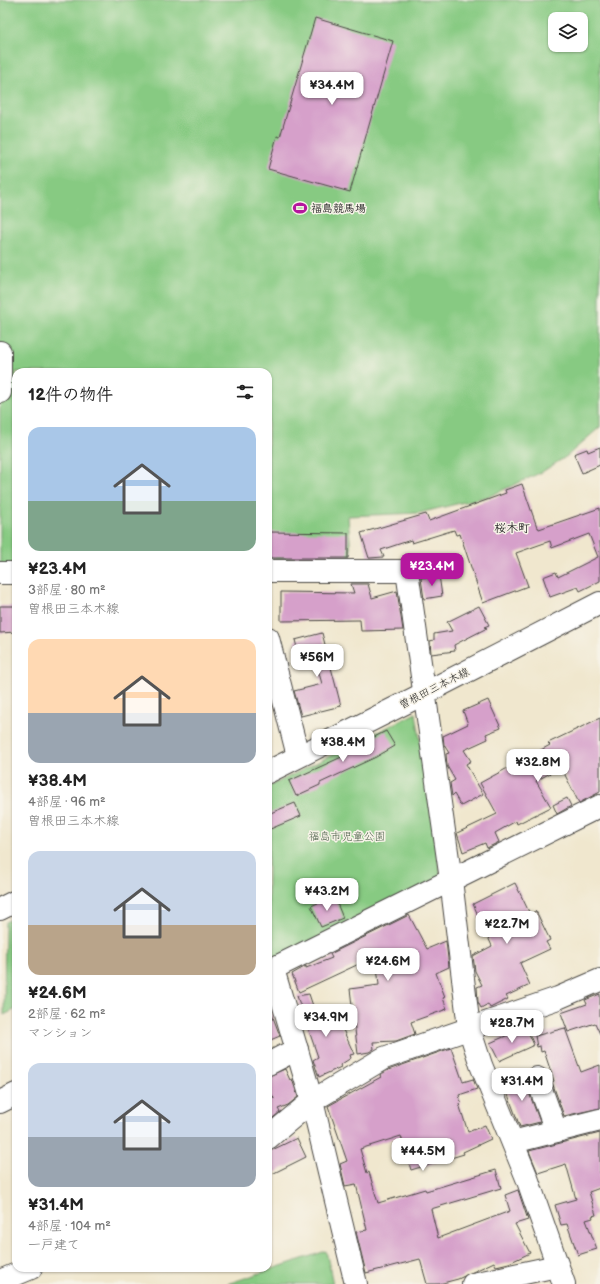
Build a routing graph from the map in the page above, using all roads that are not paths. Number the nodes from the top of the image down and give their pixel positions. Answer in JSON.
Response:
{"nodes":[{"id":1,"x":0,"y":352,"type":"edge"},
{"id":2,"x":0,"y":392,"type":"edge"},
{"id":3,"x":272,"y":571,"type":"edge"},
{"id":4,"x":0,"y":573,"type":"edge"},
{"id":5,"x":12,"y":573,"type":"edge"},
{"id":6,"x":600,"y":603,"type":"edge"},
{"id":7,"x":272,"y":654,"type":"edge"},
{"id":8,"x":425,"y":693,"type":"junction"},
{"id":9,"x":298,"y":756,"type":"junction"},
{"id":10,"x":272,"y":770,"type":"edge"},
{"id":11,"x":600,"y":806,"type":"edge"},
{"id":12,"x":451,"y":880,"type":"junction"},
{"id":13,"x":12,"y":903,"type":"edge"},
{"id":14,"x":0,"y":909,"type":"edge"},
{"id":15,"x":272,"y":970,"type":"edge"},
{"id":16,"x":272,"y":973,"type":"edge"},
{"id":17,"x":600,"y":980,"type":"edge"},
{"id":18,"x":469,"y":1028,"type":"junction"},
{"id":19,"x":297,"y":1049,"type":"junction"},
{"id":20,"x":272,"y":1062,"type":"edge"},
{"id":21,"x":537,"y":1078,"type":"dead end"},
{"id":22,"x":12,"y":1096,"type":"edge"},
{"id":23,"x":312,"y":1101,"type":"junction"},
{"id":24,"x":0,"y":1102,"type":"edge"},
{"id":25,"x":600,"y":1120,"type":"edge"},
{"id":26,"x":556,"y":1131,"type":"junction"},
{"id":27,"x":272,"y":1135,"type":"edge"},
{"id":28,"x":513,"y":1142,"type":"junction"},
{"id":29,"x":21,"y":1272,"type":"edge"},
{"id":30,"x":561,"y":1275,"type":"edge"},
{"id":31,"x":0,"y":1281,"type":"edge"},
{"id":32,"x":356,"y":1284,"type":"edge"},
{"id":33,"x":473,"y":1284,"type":"edge"}],
"edges":[{"from":1,"to":2,"type":"street"},
{"from":3,"to":8,"type":"street"},
{"from":4,"to":5,"type":"street"},
{"from":6,"to":8,"type":"street","name":"曽根田三本木線"},
{"from":7,"to":9,"type":"street"},
{"from":8,"to":9,"type":"street","name":"曽根田三本木線"},
{"from":8,"to":12,"type":"street"},
{"from":9,"to":10,"type":"street","name":"曽根田三本木線"},
{"from":11,"to":12,"type":"street"},
{"from":12,"to":15,"type":"street"},
{"from":12,"to":18,"type":"street"},
{"from":13,"to":14,"type":"street"},
{"from":16,"to":19,"type":"street"},
{"from":17,"to":18,"type":"street"},
{"from":18,"to":23,"type":"street"},
{"from":18,"to":28,"type":"street"},
{"from":19,"to":20,"type":"street"},
{"from":19,"to":23,"type":"street"},
{"from":21,"to":26,"type":"street"},
{"from":22,"to":24,"type":"street"},
{"from":23,"to":27,"type":"street"},
{"from":23,"to":32,"type":"street"},
{"from":25,"to":26,"type":"street"},
{"from":26,"to":28,"type":"street"},
{"from":28,"to":30,"type":"street"},
{"from":29,"to":31,"type":"street"},
{"from":30,"to":33,"type":"street"}]}
